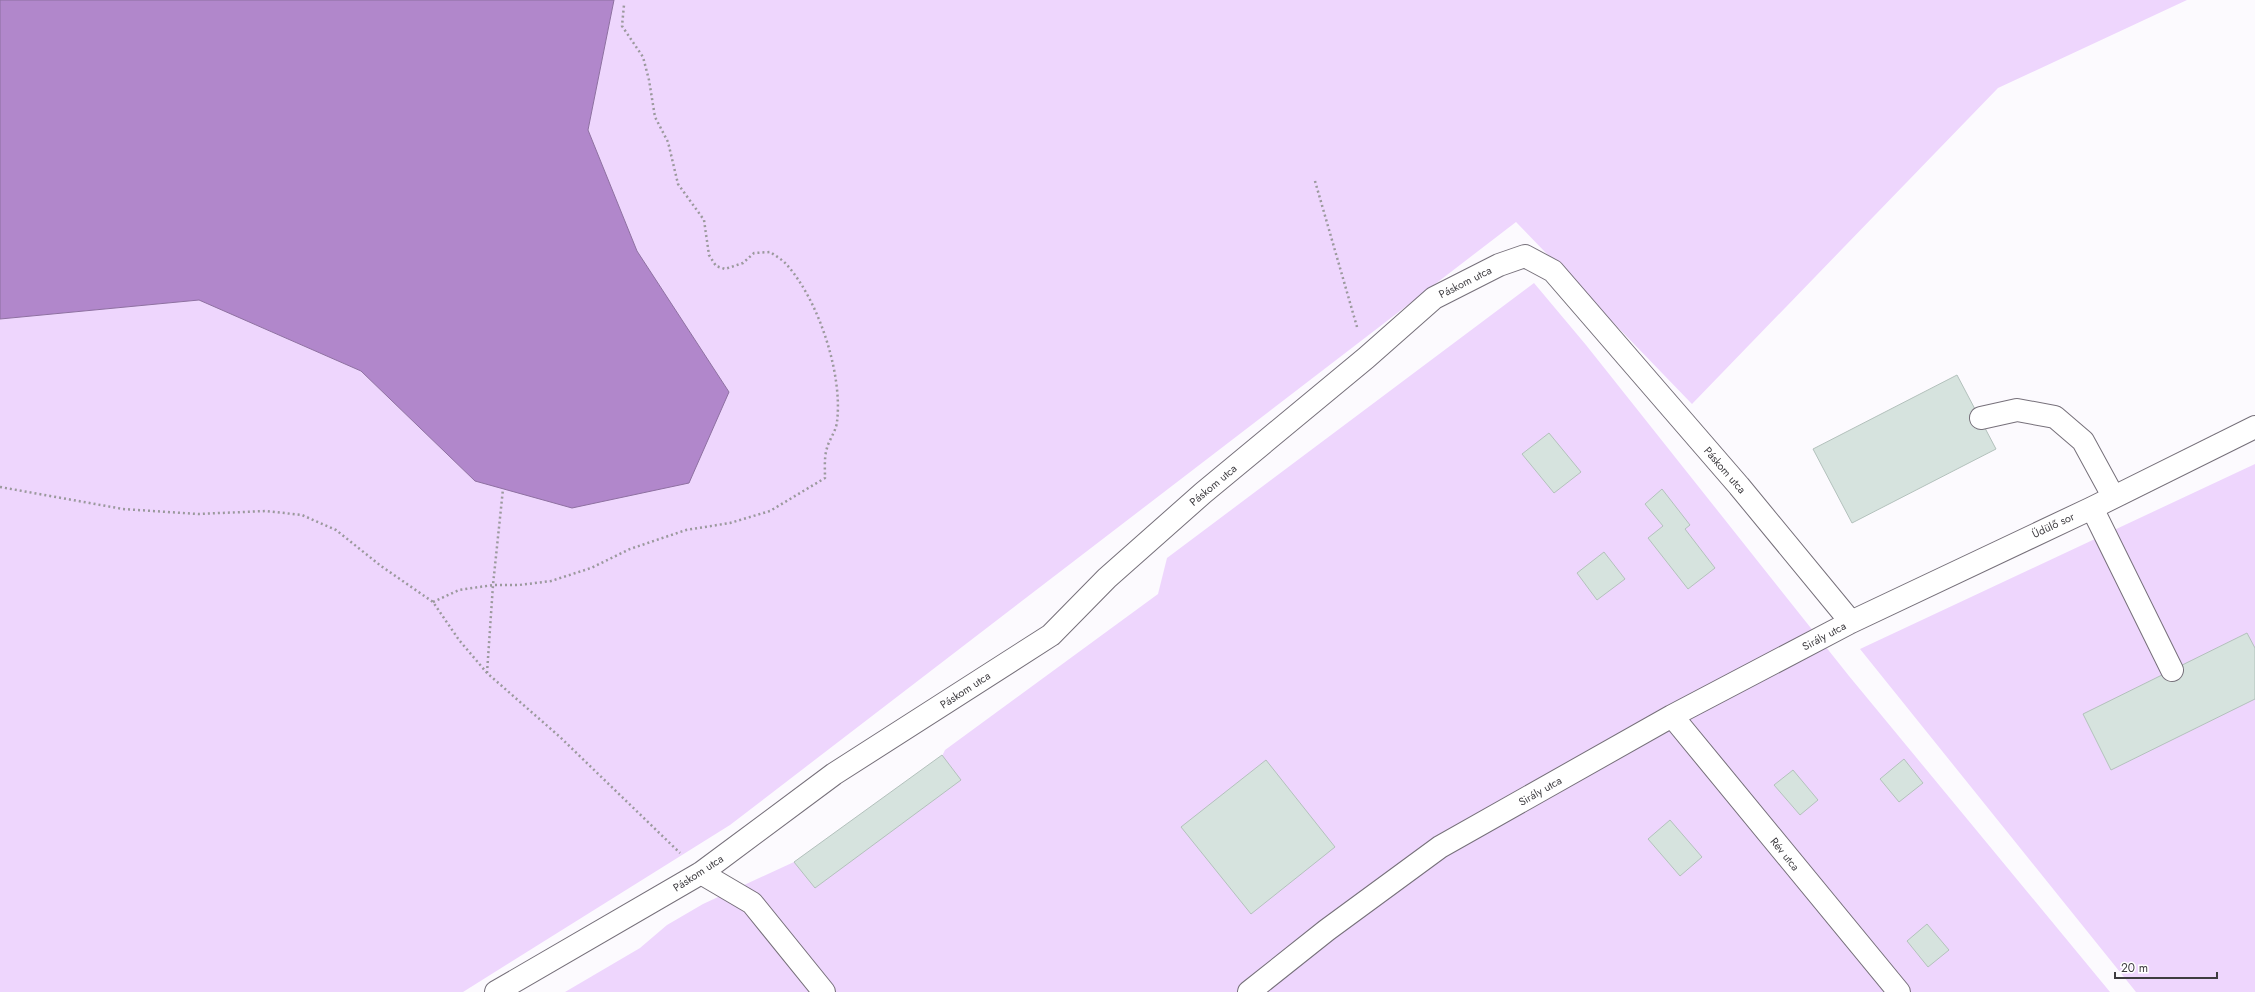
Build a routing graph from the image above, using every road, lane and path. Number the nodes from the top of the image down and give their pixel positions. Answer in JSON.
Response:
{"nodes":[{"id":1,"x":624,"y":5,"type":"dead end"},
{"id":2,"x":1315,"y":181,"type":"dead end"},
{"id":3,"x":1366,"y":358,"type":"junction"},
{"id":4,"x":1981,"y":418,"type":"dead end"},
{"id":5,"x":2255,"y":427,"type":"edge"},
{"id":6,"x":0,"y":487,"type":"edge"},
{"id":7,"x":503,"y":489,"type":"dead end"},
{"id":8,"x":2113,"y":496,"type":"junction"},
{"id":9,"x":2092,"y":508,"type":"junction"},
{"id":10,"x":493,"y":585,"type":"junction"},
{"id":11,"x":434,"y":602,"type":"junction"},
{"id":12,"x":1851,"y":622,"type":"junction"},
{"id":13,"x":2172,"y":670,"type":"dead end"},
{"id":14,"x":487,"y":673,"type":"junction"},
{"id":15,"x":1672,"y":716,"type":"junction"},
{"id":16,"x":701,"y":873,"type":"junction"},
{"id":17,"x":496,"y":992,"type":"edge"},
{"id":18,"x":824,"y":992,"type":"edge"},
{"id":19,"x":1249,"y":992,"type":"edge"},
{"id":20,"x":1899,"y":992,"type":"edge"}],
"edges":[{"from":1,"to":10,"type":"path"},
{"from":2,"to":3,"type":"path"},
{"from":3,"to":12,"type":"street","name":"Páskom utca"},
{"from":3,"to":16,"type":"street","name":"Páskom utca"},
{"from":4,"to":8,"type":"street"},
{"from":5,"to":8,"type":"street","name":"Üdülő sor"},
{"from":6,"to":11,"type":"path"},
{"from":7,"to":10,"type":"path"},
{"from":8,"to":9,"type":"street","name":"Üdülő sor"},
{"from":9,"to":12,"type":"street","name":"Üdülő sor"},
{"from":9,"to":13,"type":"street"},
{"from":10,"to":11,"type":"path"},
{"from":10,"to":14,"type":"path"},
{"from":11,"to":14,"type":"path"},
{"from":12,"to":15,"type":"street","name":"Sirály utca"},
{"from":14,"to":16,"type":"path"},
{"from":15,"to":19,"type":"street","name":"Sirály utca"},
{"from":15,"to":20,"type":"street","name":"Rév utca"},
{"from":16,"to":17,"type":"street","name":"Páskom utca"},
{"from":16,"to":18,"type":"street"}]}
